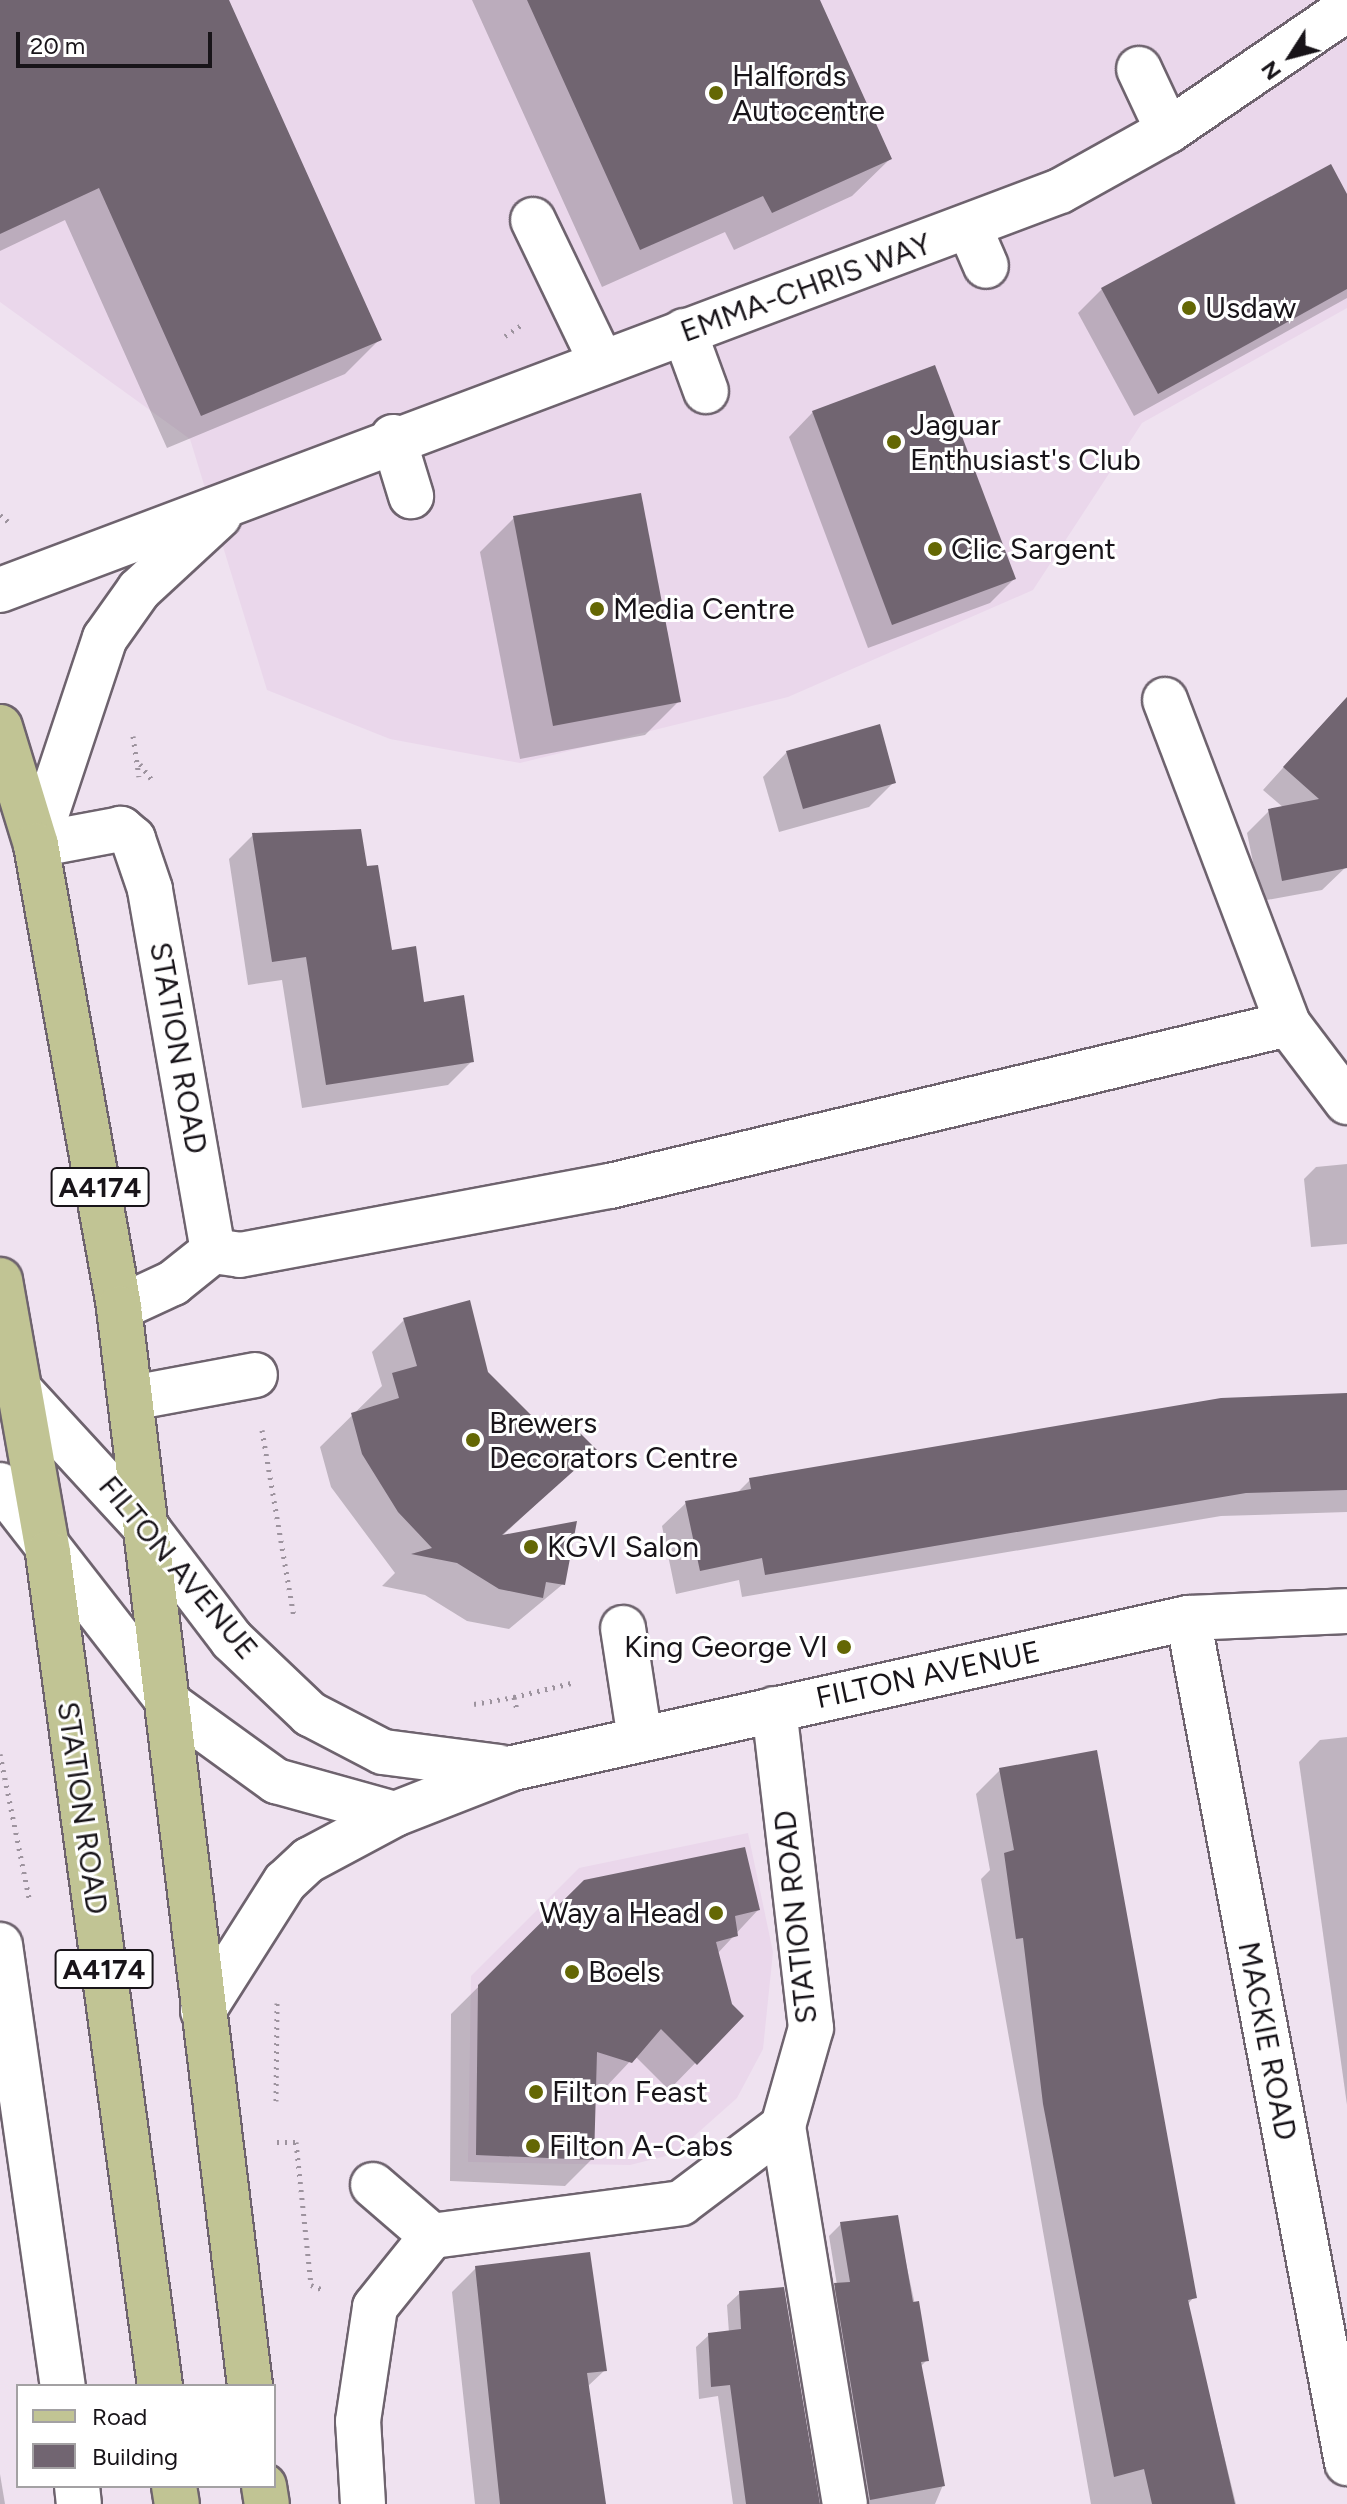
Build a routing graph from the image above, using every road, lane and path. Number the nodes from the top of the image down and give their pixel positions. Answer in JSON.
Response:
{"nodes":[{"id":1,"x":1341,"y":28,"type":"edge"},
{"id":2,"x":1139,"y":69,"type":"dead end"},
{"id":3,"x":1168,"y":131,"type":"junction"},
{"id":4,"x":533,"y":220,"type":"dead end"},
{"id":5,"x":684,"y":331,"type":"junction"},
{"id":6,"x":601,"y":361,"type":"junction"},
{"id":7,"x":706,"y":391,"type":"dead end"},
{"id":8,"x":393,"y":437,"type":"junction"},
{"id":9,"x":411,"y":496,"type":"dead end"},
{"id":10,"x":232,"y":503,"type":"junction"},
{"id":11,"x":0,"y":515,"type":"edge"},
{"id":12,"x":10,"y":521,"type":"dead end"},
{"id":13,"x":0,"y":590,"type":"edge"},
{"id":14,"x":1165,"y":700,"type":"dead end"},
{"id":15,"x":0,"y":727,"type":"edge"},
{"id":16,"x":36,"y":845,"type":"junction"},
{"id":17,"x":1288,"y":1024,"type":"junction"},
{"id":18,"x":1347,"y":1102,"type":"edge"},
{"id":19,"x":213,"y":1251,"type":"junction"},
{"id":20,"x":0,"y":1280,"type":"edge"},
{"id":21,"x":119,"y":1308,"type":"junction"},
{"id":22,"x":255,"y":1375,"type":"joint"},
{"id":23,"x":12,"y":1377,"type":"edge"},
{"id":24,"x":132,"y":1398,"type":"junction"},
{"id":25,"x":0,"y":1485,"type":"edge"},
{"id":26,"x":149,"y":1531,"type":"junction"},
{"id":27,"x":48,"y":1553,"type":"junction"},
{"id":28,"x":1347,"y":1611,"type":"edge"},
{"id":29,"x":1188,"y":1618,"type":"junction"},
{"id":30,"x":299,"y":1626,"type":"dead end"},
{"id":31,"x":623,"y":1628,"type":"dead end"},
{"id":32,"x":171,"y":1705,"type":"junction"},
{"id":33,"x":468,"y":1705,"type":"dead end"},
{"id":34,"x":774,"y":1709,"type":"junction"},
{"id":35,"x":640,"y":1739,"type":"junction"},
{"id":36,"x":521,"y":1766,"type":"junction"},
{"id":37,"x":395,"y":1814,"type":"junction"},
{"id":38,"x":0,"y":1945,"type":"edge"},
{"id":39,"x":277,"y":1996,"type":"dead end"},
{"id":40,"x":203,"y":2011,"type":"junction"},
{"id":41,"x":277,"y":2112,"type":"dead end"},
{"id":42,"x":783,"y":2126,"type":"junction"},
{"id":43,"x":277,"y":2127,"type":"dead end"},
{"id":44,"x":373,"y":2185,"type":"dead end"},
{"id":45,"x":432,"y":2236,"type":"junction"},
{"id":46,"x":375,"y":2307,"type":"junction"},
{"id":47,"x":63,"y":2384,"type":"edge"},
{"id":48,"x":160,"y":2384,"type":"edge"},
{"id":49,"x":250,"y":2384,"type":"edge"},
{"id":50,"x":1347,"y":2463,"type":"edge"},
{"id":51,"x":363,"y":2504,"type":"edge"},
{"id":52,"x":845,"y":2504,"type":"edge"}],
"edges":[{"from":1,"to":3,"type":"street","name":"EMMA-CHRIS WAY"},
{"from":2,"to":3,"type":"street"},
{"from":3,"to":5,"type":"street","name":"EMMA-CHRIS WAY"},
{"from":4,"to":6,"type":"street"},
{"from":5,"to":6,"type":"street","name":"EMMA-CHRIS WAY"},
{"from":5,"to":7,"type":"street"},
{"from":6,"to":8,"type":"street","name":"EMMA-CHRIS WAY"},
{"from":8,"to":9,"type":"street"},
{"from":8,"to":10,"type":"street","name":"EMMA-CHRIS WAY"},
{"from":10,"to":13,"type":"street","name":"EMMA-CHRIS WAY"},
{"from":10,"to":16,"type":"street","name":"EMMA-CHRIS WAY"},
{"from":11,"to":12,"type":"path"},
{"from":14,"to":17,"type":"street"},
{"from":15,"to":16,"type":"main road","number":"A4174"},
{"from":16,"to":19,"type":"street","name":"STATION ROAD"},
{"from":16,"to":21,"type":"main road","number":"A4174"},
{"from":17,"to":18,"type":"street"},
{"from":17,"to":19,"type":"street"},
{"from":19,"to":21,"type":"street"},
{"from":20,"to":23,"type":"main road","name":"STATION ROAD","number":"A4174"},
{"from":21,"to":24,"type":"main road","number":"A4174"},
{"from":22,"to":24,"type":"street"},
{"from":22,"to":30,"type":"path"},
{"from":23,"to":26,"type":"street","name":"FILTON AVENUE"},
{"from":23,"to":27,"type":"main road","name":"STATION ROAD","number":"A4174"},
{"from":24,"to":26,"type":"main road","number":"A4174"},
{"from":25,"to":27,"type":"street"},
{"from":26,"to":32,"type":"main road","number":"A4174"},
{"from":26,"to":36,"type":"street","name":"FILTON AVENUE"},
{"from":27,"to":32,"type":"street"},
{"from":27,"to":48,"type":"main road","name":"STATION ROAD","number":"A4174"},
{"from":28,"to":29,"type":"street","name":"FILTON AVENUE"},
{"from":29,"to":34,"type":"street","name":"FILTON AVENUE"},
{"from":29,"to":50,"type":"street","name":"MACKIE ROAD"},
{"from":31,"to":35,"type":"street"},
{"from":32,"to":37,"type":"street"},
{"from":32,"to":40,"type":"main road","number":"A4174"},
{"from":33,"to":36,"type":"path"},
{"from":34,"to":35,"type":"street","name":"FILTON AVENUE"},
{"from":34,"to":42,"type":"street","name":"STATION ROAD"},
{"from":35,"to":36,"type":"street","name":"FILTON AVENUE"},
{"from":36,"to":37,"type":"street","name":"FILTON AVENUE"},
{"from":37,"to":40,"type":"street","name":"FILTON AVENUE"},
{"from":38,"to":47,"type":"street"},
{"from":39,"to":41,"type":"path"},
{"from":40,"to":49,"type":"main road","number":"A4174"},
{"from":42,"to":45,"type":"street"},
{"from":42,"to":52,"type":"street"},
{"from":43,"to":46,"type":"path"},
{"from":44,"to":45,"type":"street"},
{"from":45,"to":46,"type":"street"},
{"from":46,"to":51,"type":"street"}]}
